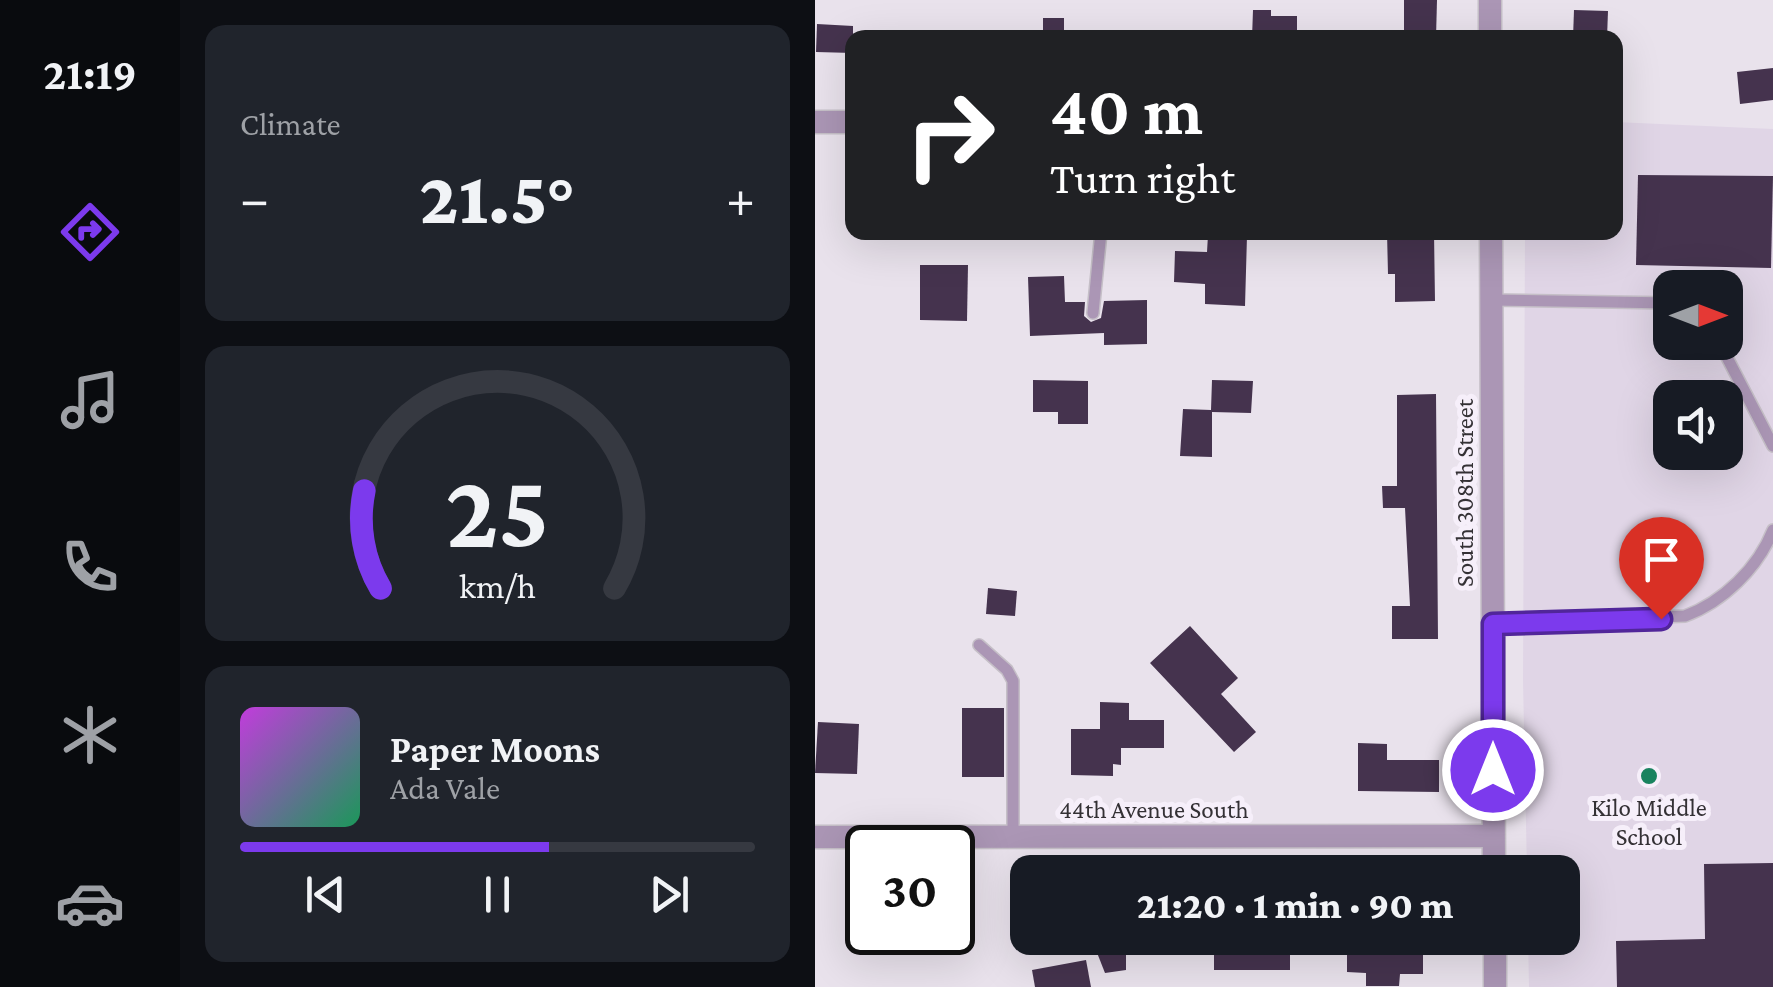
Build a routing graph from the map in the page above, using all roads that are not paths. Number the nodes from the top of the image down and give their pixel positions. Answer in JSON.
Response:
{"nodes":[{"id":1,"x":1490,"y":0,"type":"edge"},
{"id":2,"x":1490,"y":30,"type":"edge"},
{"id":3,"x":815,"y":122,"type":"edge"},
{"id":4,"x":845,"y":122,"type":"edge"},
{"id":5,"x":1100,"y":240,"type":"edge"},
{"id":6,"x":1491,"y":240,"type":"edge"},
{"id":7,"x":1491,"y":300,"type":"junction"},
{"id":8,"x":1653,"y":303,"type":"edge"},
{"id":9,"x":1093,"y":313,"type":"dead end"},
{"id":10,"x":1728,"y":360,"type":"edge"},
{"id":11,"x":1773,"y":446,"type":"edge"},
{"id":12,"x":1773,"y":530,"type":"edge"},
{"id":13,"x":1493,"y":624,"type":"junction"},
{"id":14,"x":979,"y":646,"type":"dead end"},
{"id":15,"x":1493,"y":836,"type":"junction"},
{"id":16,"x":815,"y":837,"type":"edge"},
{"id":17,"x":1013,"y":837,"type":"junction"},
{"id":18,"x":1494,"y":855,"type":"edge"},
{"id":19,"x":1495,"y":955,"type":"edge"},
{"id":20,"x":1495,"y":987,"type":"edge"}],
"edges":[{"from":1,"to":2,"type":"street"},
{"from":3,"to":4,"type":"street"},
{"from":5,"to":9,"type":"lane"},
{"from":6,"to":7,"type":"street","name":"South 308th Street"},
{"from":7,"to":8,"type":"lane"},
{"from":7,"to":13,"type":"street","name":"South 308th Street"},
{"from":10,"to":11,"type":"lane"},
{"from":12,"to":13,"type":"lane"},
{"from":13,"to":15,"type":"street","name":"South 308th Street"},
{"from":14,"to":17,"type":"lane"},
{"from":15,"to":17,"type":"street","name":"44th Avenue South"},
{"from":15,"to":18,"type":"street","name":"South 308th Street"},
{"from":16,"to":17,"type":"street","name":"44th Avenue South"},
{"from":19,"to":20,"type":"street"}]}
